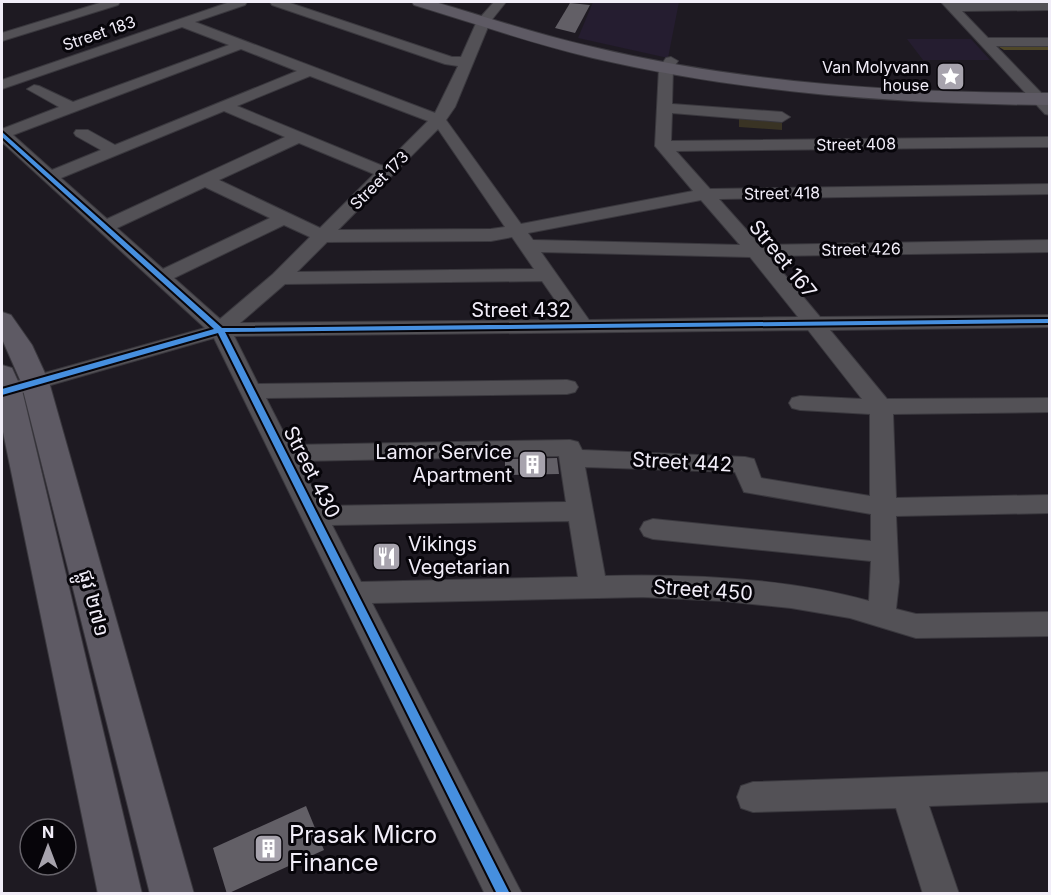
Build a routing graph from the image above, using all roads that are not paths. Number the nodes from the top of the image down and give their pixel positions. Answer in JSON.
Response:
{"nodes":[{"id":1,"x":114,"y":2,"type":"edge"},
{"id":2,"x":241,"y":2,"type":"edge"},
{"id":3,"x":276,"y":2,"type":"edge"},
{"id":4,"x":420,"y":2,"type":"edge"},
{"id":5,"x":446,"y":2,"type":"edge"},
{"id":6,"x":950,"y":4,"type":"edge"},
{"id":7,"x":1050,"y":6,"type":"edge"},
{"id":8,"x":491,"y":12,"type":"edge"},
{"id":9,"x":182,"y":22,"type":"junction"},
{"id":10,"x":2,"y":38,"type":"edge"},
{"id":11,"x":985,"y":42,"type":"junction"},
{"id":12,"x":1050,"y":42,"type":"edge"},
{"id":13,"x":240,"y":45,"type":"junction"},
{"id":14,"x":466,"y":62,"type":"junction"},
{"id":15,"x":669,"y":64,"type":"junction"},
{"id":16,"x":309,"y":71,"type":"junction"},
{"id":17,"x":2,"y":85,"type":"edge"},
{"id":18,"x":34,"y":89,"type":"dead end"},
{"id":19,"x":1043,"y":98,"type":"edge"},
{"id":20,"x":224,"y":106,"type":"junction"},
{"id":21,"x":73,"y":108,"type":"junction"},
{"id":22,"x":665,"y":108,"type":"junction"},
{"id":23,"x":782,"y":117,"type":"dead end"},
{"id":24,"x":438,"y":120,"type":"junction"},
{"id":25,"x":82,"y":133,"type":"dead end"},
{"id":26,"x":2,"y":134,"type":"edge"},
{"id":27,"x":298,"y":137,"type":"junction"},
{"id":28,"x":1050,"y":142,"type":"edge"},
{"id":29,"x":663,"y":146,"type":"junction"},
{"id":30,"x":115,"y":151,"type":"junction"},
{"id":31,"x":386,"y":172,"type":"junction"},
{"id":32,"x":50,"y":177,"type":"junction"},
{"id":33,"x":204,"y":180,"type":"junction"},
{"id":34,"x":1050,"y":189,"type":"edge"},
{"id":35,"x":705,"y":194,"type":"junction"},
{"id":36,"x":282,"y":219,"type":"junction"},
{"id":37,"x":105,"y":226,"type":"junction"},
{"id":38,"x":322,"y":236,"type":"junction"},
{"id":39,"x":523,"y":238,"type":"junction"},
{"id":40,"x":1050,"y":246,"type":"edge"},
{"id":41,"x":755,"y":251,"type":"junction"},
{"id":42,"x":549,"y":275,"type":"junction"},
{"id":43,"x":161,"y":277,"type":"junction"},
{"id":44,"x":280,"y":278,"type":"junction"},
{"id":45,"x":2,"y":320,"type":"edge"},
{"id":46,"x":1050,"y":321,"type":"edge"},
{"id":47,"x":813,"y":325,"type":"junction"},
{"id":48,"x":584,"y":327,"type":"junction"},
{"id":49,"x":220,"y":330,"type":"junction"},
{"id":50,"x":12,"y":385,"type":"edge"},
{"id":51,"x":567,"y":387,"type":"dead end"},
{"id":52,"x":251,"y":391,"type":"junction"},
{"id":53,"x":800,"y":403,"type":"dead end"},
{"id":54,"x":1050,"y":405,"type":"edge"},
{"id":55,"x":882,"y":407,"type":"junction"},
{"id":56,"x":282,"y":453,"type":"junction"},
{"id":57,"x":571,"y":453,"type":"junction"},
{"id":58,"x":1050,"y":504,"type":"edge"},
{"id":59,"x":884,"y":507,"type":"junction"},
{"id":60,"x":581,"y":511,"type":"junction"},
{"id":61,"x":314,"y":516,"type":"junction"},
{"id":62,"x":653,"y":529,"type":"dead end"},
{"id":63,"x":884,"y":552,"type":"junction"},
{"id":64,"x":593,"y":586,"type":"junction"},
{"id":65,"x":353,"y":593,"type":"junction"},
{"id":66,"x":881,"y":614,"type":"junction"},
{"id":67,"x":1050,"y":624,"type":"edge"},
{"id":68,"x":1050,"y":788,"type":"edge"},
{"id":69,"x":907,"y":791,"type":"junction"},
{"id":70,"x":753,"y":797,"type":"dead end"},
{"id":71,"x":120,"y":894,"type":"edge"},
{"id":72,"x":172,"y":894,"type":"edge"},
{"id":73,"x":504,"y":894,"type":"edge"},
{"id":74,"x":941,"y":894,"type":"edge"}],
"edges":[{"from":1,"to":10,"type":"street"},
{"from":2,"to":9,"type":"street","name":"Street 183"},
{"from":3,"to":14,"type":"street"},
{"from":4,"to":8,"type":"main road"},
{"from":5,"to":8,"type":"main road"},
{"from":6,"to":7,"type":"street"},
{"from":6,"to":11,"type":"street"},
{"from":8,"to":14,"type":"street","name":"Street 173"},
{"from":8,"to":15,"type":"main road"},
{"from":9,"to":13,"type":"street"},
{"from":9,"to":17,"type":"street","name":"Street 183"},
{"from":11,"to":12,"type":"street"},
{"from":11,"to":19,"type":"street"},
{"from":13,"to":16,"type":"street"},
{"from":13,"to":21,"type":"street"},
{"from":14,"to":24,"type":"street","name":"Street 173"},
{"from":15,"to":19,"type":"main road"},
{"from":15,"to":22,"type":"street"},
{"from":16,"to":20,"type":"street"},
{"from":16,"to":24,"type":"street"},
{"from":18,"to":21,"type":"street"},
{"from":20,"to":27,"type":"street"},
{"from":20,"to":30,"type":"street"},
{"from":21,"to":26,"type":"street"},
{"from":22,"to":23,"type":"street"},
{"from":22,"to":29,"type":"street"},
{"from":24,"to":31,"type":"street","name":"Street 173"},
{"from":24,"to":39,"type":"street"},
{"from":25,"to":30,"type":"street"},
{"from":26,"to":32,"type":"street","name":"Street 430"},
{"from":27,"to":31,"type":"street"},
{"from":27,"to":33,"type":"street"},
{"from":28,"to":29,"type":"street","name":"Street 408"},
{"from":29,"to":35,"type":"street","name":"Street 167"},
{"from":30,"to":32,"type":"street"},
{"from":31,"to":38,"type":"street","name":"Street 173"},
{"from":32,"to":37,"type":"street","name":"Street 430"},
{"from":33,"to":36,"type":"street"},
{"from":33,"to":37,"type":"street"},
{"from":34,"to":35,"type":"street","name":"Street 418"},
{"from":35,"to":39,"type":"street","name":"Street 418"},
{"from":35,"to":41,"type":"street","name":"Street 167"},
{"from":36,"to":38,"type":"street"},
{"from":36,"to":43,"type":"street"},
{"from":37,"to":43,"type":"street","name":"Street 430"},
{"from":38,"to":39,"type":"street"},
{"from":38,"to":44,"type":"street","name":"Street 173"},
{"from":39,"to":41,"type":"street","name":"Street 426"},
{"from":39,"to":42,"type":"street"},
{"from":40,"to":41,"type":"street","name":"Street 426"},
{"from":41,"to":47,"type":"street","name":"Street 167"},
{"from":42,"to":44,"type":"street"},
{"from":42,"to":48,"type":"street"},
{"from":43,"to":49,"type":"street","name":"Street 430"},
{"from":44,"to":49,"type":"street","name":"Street 173"},
{"from":45,"to":50,"type":"main road","name":"ផ្លូវ ២៧១"},
{"from":46,"to":47,"type":"street","name":"Street 432"},
{"from":47,"to":48,"type":"street","name":"Street 432"},
{"from":47,"to":55,"type":"street","name":"Street 167"},
{"from":48,"to":49,"type":"street","name":"Street 432"},
{"from":49,"to":50,"type":"street","name":"Street 432"},
{"from":49,"to":52,"type":"street","name":"Street 430"},
{"from":50,"to":71,"type":"main road","name":"ផ្លូវ ២៧១"},
{"from":50,"to":72,"type":"main road","name":"ផ្លូវ ២៧១"},
{"from":51,"to":52,"type":"street"},
{"from":52,"to":56,"type":"street","name":"Street 430"},
{"from":53,"to":55,"type":"street"},
{"from":54,"to":55,"type":"street"},
{"from":55,"to":59,"type":"street"},
{"from":56,"to":57,"type":"street","name":"Street 442"},
{"from":56,"to":61,"type":"street","name":"Street 430"},
{"from":57,"to":59,"type":"street","name":"Street 442"},
{"from":57,"to":60,"type":"street"},
{"from":58,"to":59,"type":"street"},
{"from":59,"to":63,"type":"street"},
{"from":60,"to":61,"type":"street"},
{"from":60,"to":64,"type":"street"},
{"from":61,"to":65,"type":"street","name":"Street 430"},
{"from":62,"to":63,"type":"street"},
{"from":63,"to":66,"type":"street"},
{"from":64,"to":65,"type":"street","name":"Street 450"},
{"from":64,"to":66,"type":"street","name":"Street 450"},
{"from":65,"to":73,"type":"street","name":"Street 430"},
{"from":66,"to":67,"type":"street","name":"Street 450"},
{"from":68,"to":69,"type":"street"},
{"from":69,"to":70,"type":"street"},
{"from":69,"to":74,"type":"street"}]}
